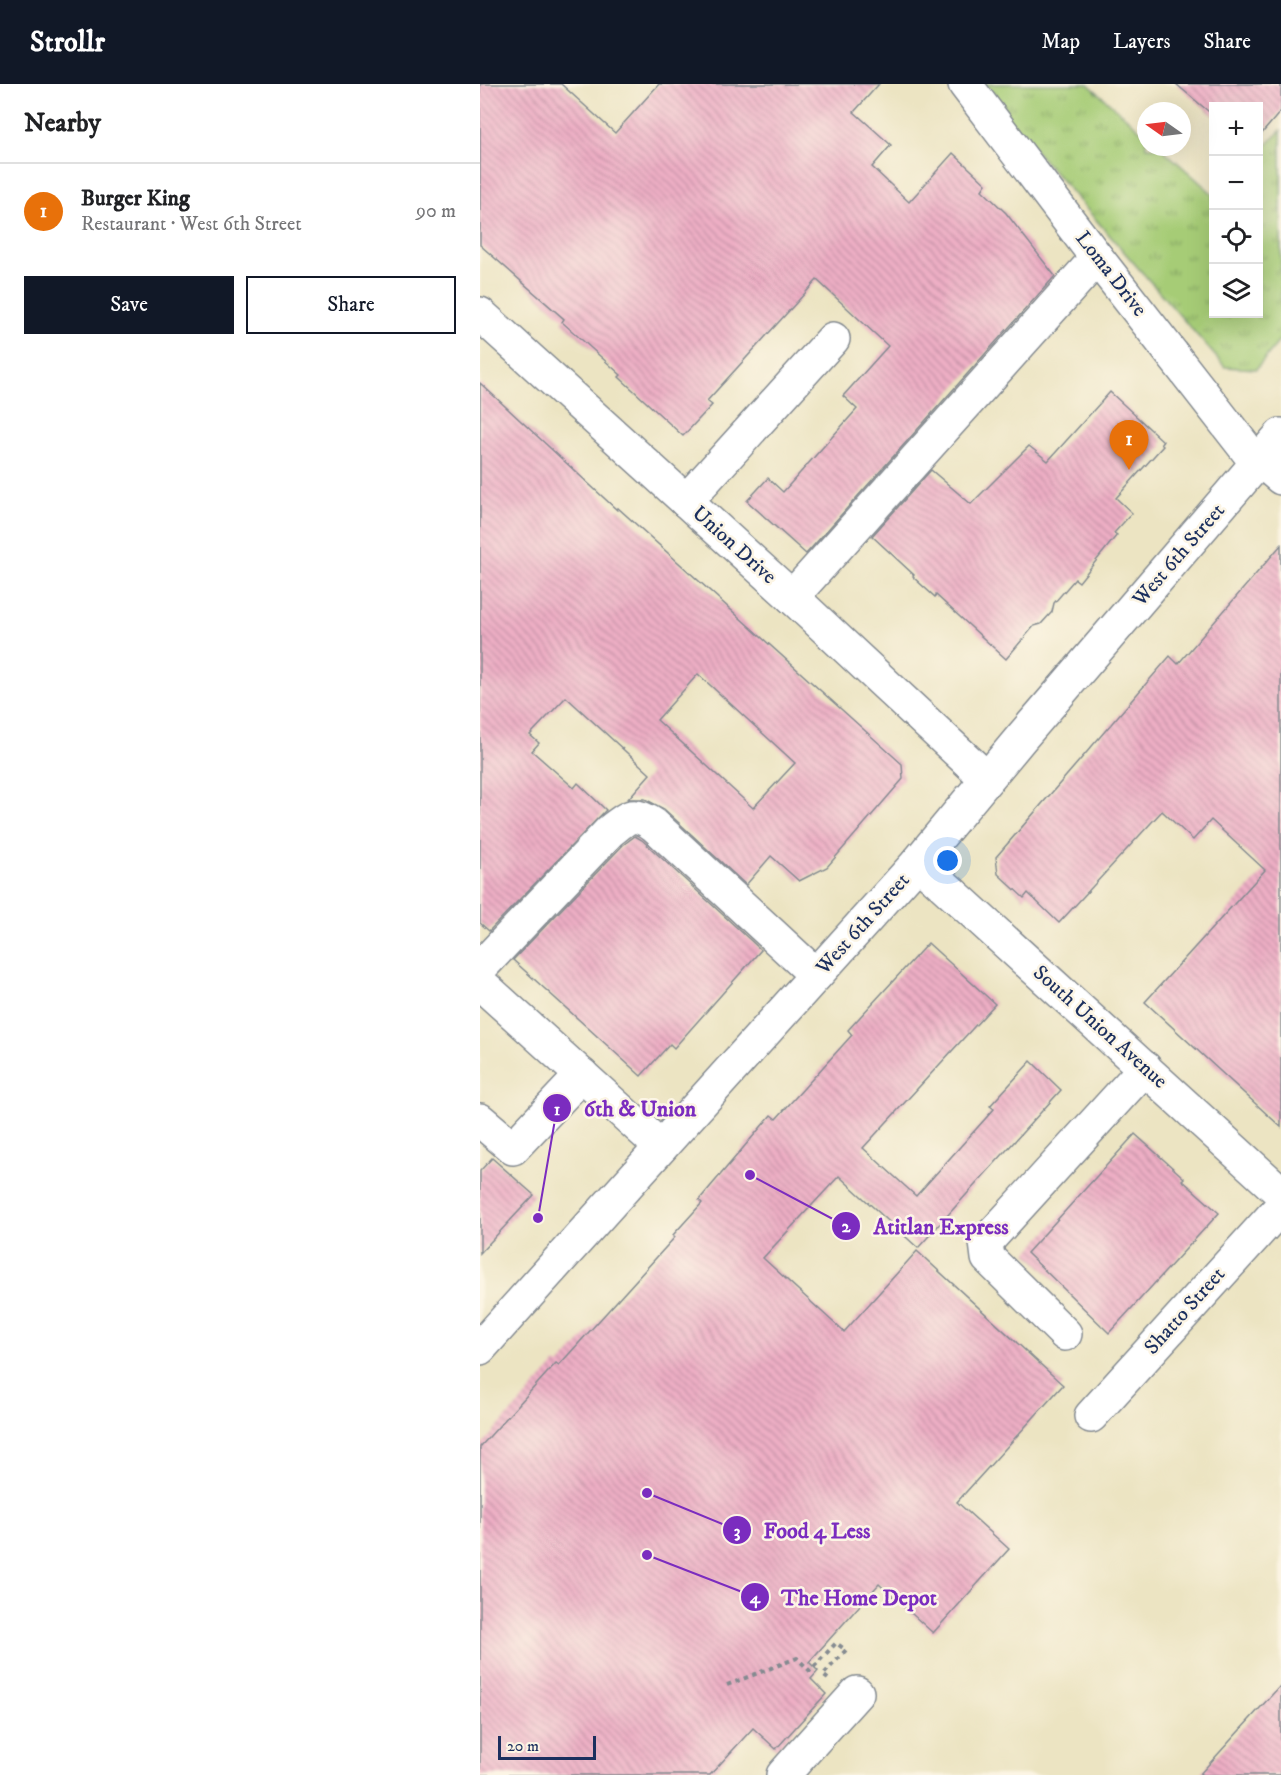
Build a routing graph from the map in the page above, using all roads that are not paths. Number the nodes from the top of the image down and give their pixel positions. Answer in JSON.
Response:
{"nodes":[{"id":1,"x":965,"y":84,"type":"edge"},
{"id":2,"x":1097,"y":258,"type":"junction"},
{"id":3,"x":480,"y":314,"type":"edge"},
{"id":4,"x":833,"y":339,"type":"dead end"},
{"id":5,"x":1281,"y":435,"type":"edge"},
{"id":6,"x":1266,"y":467,"type":"edge"},
{"id":7,"x":686,"y":501,"type":"junction"},
{"id":8,"x":792,"y":597,"type":"junction"},
{"id":9,"x":986,"y":778,"type":"junction"},
{"id":10,"x":918,"y":862,"type":"junction"},
{"id":11,"x":480,"y":968,"type":"edge"},
{"id":12,"x":816,"y":975,"type":"junction"},
{"id":13,"x":480,"y":982,"type":"edge"},
{"id":14,"x":1145,"y":1068,"type":"junction"},
{"id":15,"x":582,"y":1075,"type":"junction"},
{"id":16,"x":480,"y":1120,"type":"edge"},
{"id":17,"x":661,"y":1147,"type":"junction"},
{"id":18,"x":1281,"y":1193,"type":"edge"},
{"id":19,"x":1281,"y":1207,"type":"edge"},
{"id":20,"x":1065,"y":1334,"type":"dead end"},
{"id":21,"x":480,"y":1348,"type":"edge"},
{"id":22,"x":1090,"y":1416,"type":"dead end"},
{"id":23,"x":857,"y":1693,"type":"dead end"},
{"id":24,"x":783,"y":1775,"type":"edge"}],
"edges":[{"from":1,"to":2,"type":"street","name":"Loma Drive"},
{"from":2,"to":6,"type":"street","name":"Loma Drive"},
{"from":2,"to":8,"type":"street"},
{"from":3,"to":7,"type":"street","name":"Union Drive"},
{"from":4,"to":7,"type":"street"},
{"from":5,"to":6,"type":"street","name":"West 6th Street"},
{"from":6,"to":9,"type":"street","name":"West 6th Street"},
{"from":7,"to":8,"type":"street","name":"Union Drive"},
{"from":8,"to":9,"type":"street","name":"Union Drive"},
{"from":9,"to":10,"type":"street","name":"West 6th Street"},
{"from":10,"to":12,"type":"street","name":"West 6th Street"},
{"from":10,"to":14,"type":"street","name":"South Union Avenue"},
{"from":11,"to":12,"type":"street"},
{"from":12,"to":17,"type":"street","name":"West 6th Street"},
{"from":13,"to":15,"type":"street"},
{"from":14,"to":18,"type":"street","name":"South Union Avenue"},
{"from":14,"to":20,"type":"street"},
{"from":15,"to":16,"type":"street"},
{"from":15,"to":17,"type":"street"},
{"from":17,"to":21,"type":"street","name":"West 6th Street"},
{"from":19,"to":22,"type":"street","name":"Shatto Street"},
{"from":23,"to":24,"type":"street"}]}
